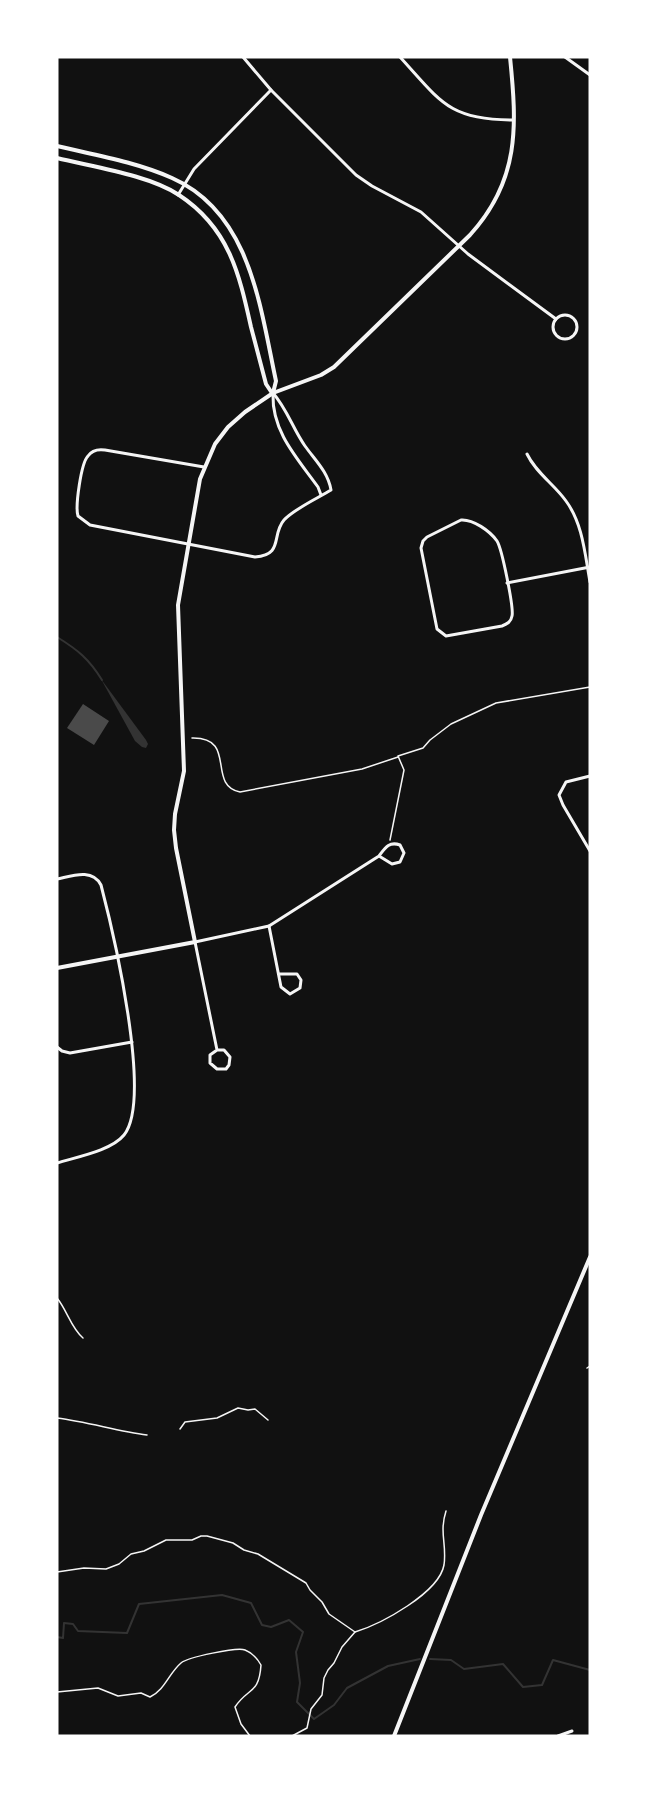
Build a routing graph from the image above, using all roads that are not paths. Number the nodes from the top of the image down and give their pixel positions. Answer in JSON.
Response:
{"nodes":[{"id":1,"x":243,"y":57,"type":"edge"},
{"id":2,"x":400,"y":57,"type":"edge"},
{"id":3,"x":510,"y":57,"type":"edge"},
{"id":4,"x":565,"y":57,"type":"edge"},
{"id":5,"x":590,"y":75,"type":"edge"},
{"id":6,"x":271,"y":90,"type":"junction"},
{"id":7,"x":515,"y":120,"type":"junction"},
{"id":8,"x":57,"y":146,"type":"edge"},
{"id":9,"x":57,"y":158,"type":"edge"},
{"id":10,"x":184,"y":184,"type":"junction"},
{"id":11,"x":178,"y":195,"type":"junction"},
{"id":12,"x":459,"y":245,"type":"junction"},
{"id":13,"x":556,"y":319,"type":"junction"},
{"id":14,"x":273,"y":393,"type":"junction"},
{"id":15,"x":527,"y":454,"type":"dead end"},
{"id":16,"x":204,"y":467,"type":"junction"},
{"id":17,"x":321,"y":496,"type":"junction"},
{"id":18,"x":188,"y":543,"type":"junction"},
{"id":19,"x":589,"y":567,"type":"edge"},
{"id":20,"x":590,"y":582,"type":"edge"},
{"id":21,"x":507,"y":583,"type":"junction"},
{"id":22,"x":590,"y":776,"type":"edge"},
{"id":23,"x":590,"y":851,"type":"edge"},
{"id":24,"x":379,"y":856,"type":"junction"},
{"id":25,"x":57,"y":879,"type":"edge"},
{"id":26,"x":269,"y":926,"type":"junction"},
{"id":27,"x":195,"y":942,"type":"junction"},
{"id":28,"x":116,"y":957,"type":"junction"},
{"id":29,"x":57,"y":968,"type":"edge"},
{"id":30,"x":279,"y":974,"type":"junction"},
{"id":31,"x":132,"y":1042,"type":"junction"},
{"id":32,"x":57,"y":1047,"type":"edge"},
{"id":33,"x":217,"y":1050,"type":"junction"},
{"id":34,"x":57,"y":1162,"type":"edge"},
{"id":35,"x":590,"y":1257,"type":"edge"},
{"id":36,"x":572,"y":1731,"type":"dead end"},
{"id":37,"x":394,"y":1736,"type":"edge"},
{"id":38,"x":558,"y":1736,"type":"edge"}],
"edges":[{"from":1,"to":6,"type":"street"},
{"from":2,"to":7,"type":"street"},
{"from":3,"to":7,"type":"street"},
{"from":4,"to":5,"type":"street"},
{"from":6,"to":10,"type":"street"},
{"from":6,"to":12,"type":"street"},
{"from":7,"to":12,"type":"street"},
{"from":8,"to":10,"type":"street"},
{"from":9,"to":11,"type":"street"},
{"from":10,"to":11,"type":"street"},
{"from":10,"to":14,"type":"street"},
{"from":11,"to":14,"type":"street"},
{"from":12,"to":13,"type":"street"},
{"from":12,"to":14,"type":"street"},
{"from":13,"to":13,"type":"street"},
{"from":14,"to":16,"type":"street"},
{"from":14,"to":17,"type":"street"},
{"from":14,"to":17,"type":"street"},
{"from":15,"to":19,"type":"street"},
{"from":16,"to":18,"type":"street"},
{"from":16,"to":18,"type":"street"},
{"from":17,"to":18,"type":"street"},
{"from":18,"to":27,"type":"street"},
{"from":19,"to":20,"type":"street"},
{"from":19,"to":21,"type":"street"},
{"from":21,"to":21,"type":"street"},
{"from":22,"to":23,"type":"street"},
{"from":24,"to":24,"type":"street"},
{"from":24,"to":26,"type":"street"},
{"from":25,"to":28,"type":"street"},
{"from":26,"to":27,"type":"street"},
{"from":26,"to":30,"type":"street"},
{"from":27,"to":28,"type":"street"},
{"from":27,"to":33,"type":"street"},
{"from":28,"to":29,"type":"street"},
{"from":28,"to":31,"type":"street"},
{"from":30,"to":30,"type":"street"},
{"from":31,"to":32,"type":"street"},
{"from":31,"to":34,"type":"street"},
{"from":33,"to":33,"type":"street"},
{"from":35,"to":37,"type":"street"},
{"from":36,"to":38,"type":"street"}]}
